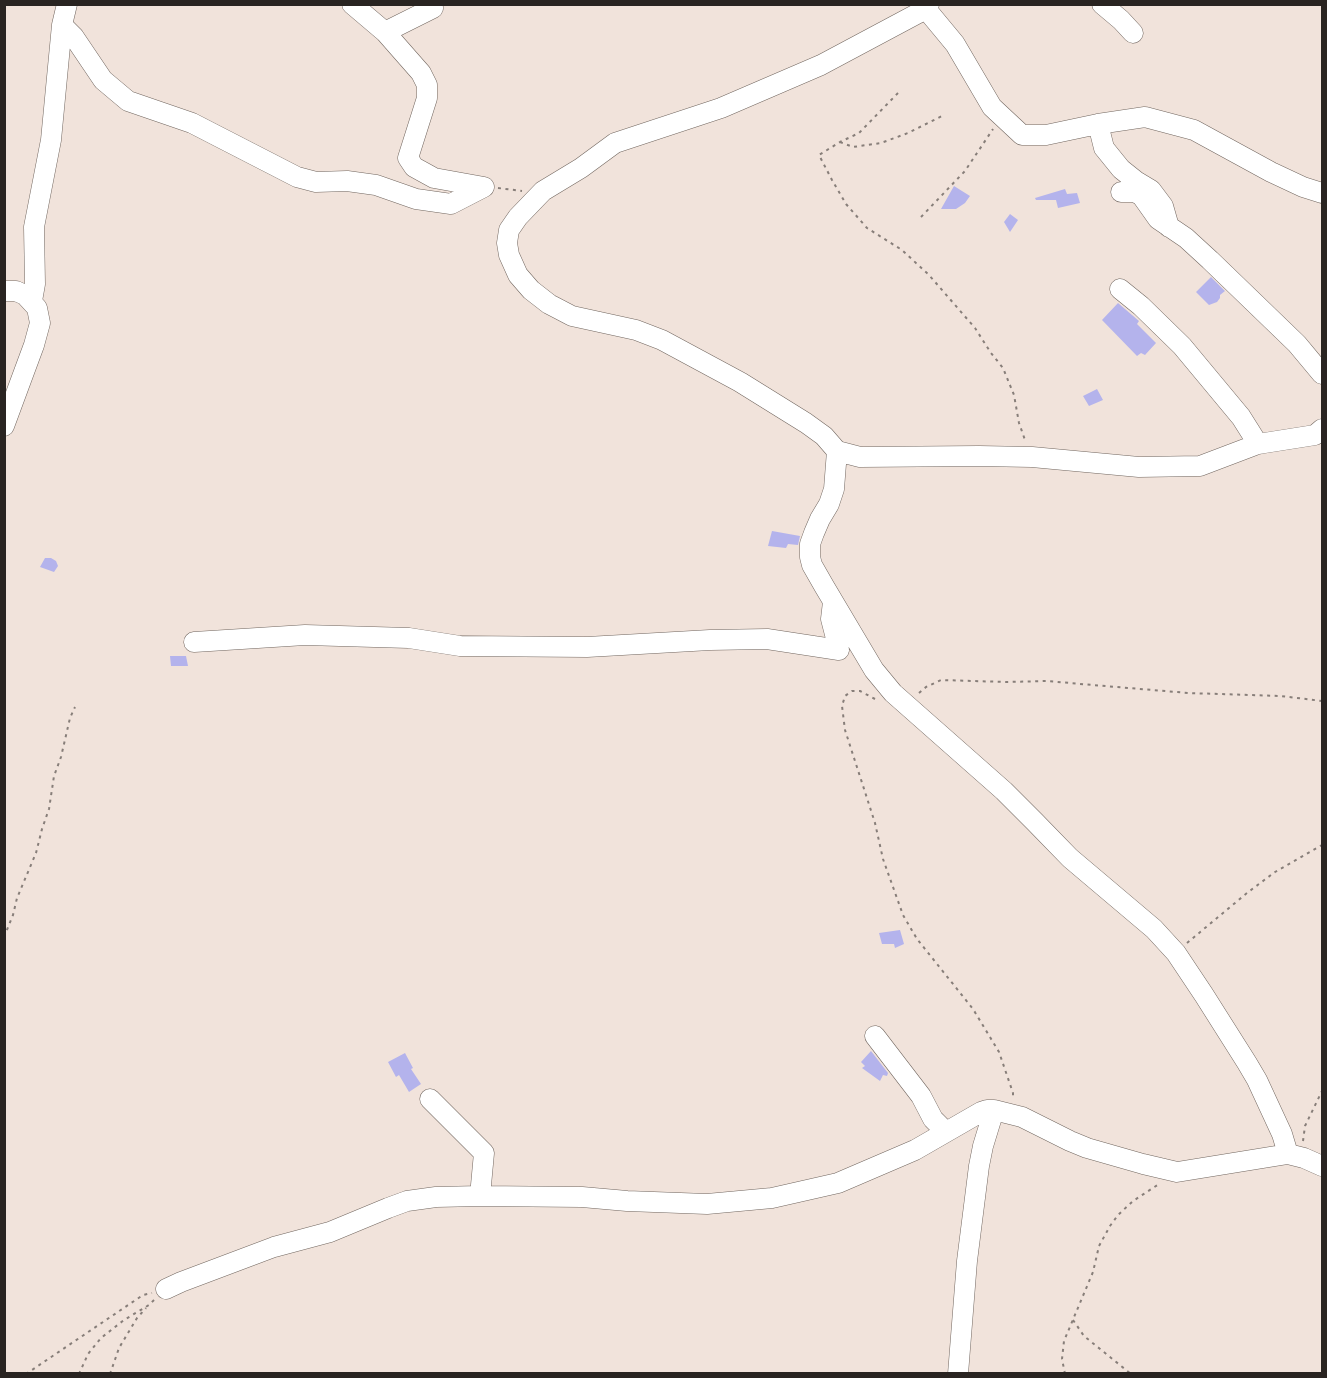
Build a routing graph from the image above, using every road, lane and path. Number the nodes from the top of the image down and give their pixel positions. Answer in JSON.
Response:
{"nodes":[{"id":1,"x":67,"y":4,"type":"edge"},
{"id":2,"x":352,"y":4,"type":"edge"},
{"id":3,"x":1102,"y":4,"type":"edge"},
{"id":4,"x":927,"y":7,"type":"edge"},
{"id":5,"x":434,"y":8,"type":"dead end"},
{"id":6,"x":62,"y":25,"type":"junction"},
{"id":7,"x":385,"y":32,"type":"junction"},
{"id":8,"x":1133,"y":33,"type":"dead end"},
{"id":9,"x":898,"y":93,"type":"dead end"},
{"id":10,"x":944,"y":115,"type":"dead end"},
{"id":11,"x":1002,"y":116,"type":"junction"},
{"id":12,"x":1098,"y":124,"type":"junction"},
{"id":13,"x":840,"y":142,"type":"junction"},
{"id":14,"x":484,"y":188,"type":"junction"},
{"id":15,"x":543,"y":191,"type":"junction"},
{"id":16,"x":1121,"y":192,"type":"dead end"},
{"id":17,"x":1323,"y":194,"type":"edge"},
{"id":18,"x":921,"y":217,"type":"dead end"},
{"id":19,"x":1169,"y":227,"type":"junction"},
{"id":20,"x":1120,"y":289,"type":"dead end"},
{"id":21,"x":4,"y":291,"type":"edge"},
{"id":22,"x":32,"y":302,"type":"junction"},
{"id":23,"x":1323,"y":374,"type":"edge"},
{"id":24,"x":4,"y":426,"type":"edge"},
{"id":25,"x":1323,"y":429,"type":"edge"},
{"id":26,"x":1258,"y":444,"type":"junction"},
{"id":27,"x":837,"y":451,"type":"junction"},
{"id":28,"x":1032,"y":457,"type":"junction"},
{"id":29,"x":833,"y":601,"type":"junction"},
{"id":30,"x":194,"y":642,"type":"dead end"},
{"id":31,"x":1323,"y":701,"type":"edge"},
{"id":32,"x":906,"y":704,"type":"junction"},
{"id":33,"x":75,"y":707,"type":"dead end"},
{"id":34,"x":1323,"y":845,"type":"edge"},
{"id":35,"x":4,"y":937,"type":"edge"},
{"id":36,"x":1176,"y":953,"type":"junction"},
{"id":37,"x":876,"y":1036,"type":"dead end"},
{"id":38,"x":1323,"y":1091,"type":"edge"},
{"id":39,"x":430,"y":1099,"type":"dead end"},
{"id":40,"x":1003,"y":1112,"type":"junction"},
{"id":41,"x":946,"y":1132,"type":"junction"},
{"id":42,"x":1296,"y":1156,"type":"junction"},
{"id":43,"x":1323,"y":1166,"type":"edge"},
{"id":44,"x":1177,"y":1172,"type":"junction"},
{"id":45,"x":480,"y":1196,"type":"junction"},
{"id":46,"x":166,"y":1288,"type":"junction"},
{"id":47,"x":149,"y":1305,"type":"junction"},
{"id":48,"x":1073,"y":1320,"type":"junction"},
{"id":49,"x":26,"y":1374,"type":"edge"},
{"id":50,"x":79,"y":1374,"type":"edge"},
{"id":51,"x":110,"y":1374,"type":"edge"},
{"id":52,"x":958,"y":1374,"type":"edge"},
{"id":53,"x":1065,"y":1374,"type":"edge"},
{"id":54,"x":1131,"y":1374,"type":"edge"}],
"edges":[{"from":1,"to":6,"type":"street"},
{"from":2,"to":7,"type":"street"},
{"from":3,"to":8,"type":"street"},
{"from":4,"to":11,"type":"street"},
{"from":4,"to":15,"type":"street"},
{"from":5,"to":7,"type":"street"},
{"from":6,"to":14,"type":"street"},
{"from":6,"to":22,"type":"street"},
{"from":7,"to":14,"type":"street"},
{"from":9,"to":13,"type":"path"},
{"from":10,"to":13,"type":"path"},
{"from":11,"to":12,"type":"street"},
{"from":11,"to":18,"type":"path"},
{"from":12,"to":17,"type":"street"},
{"from":12,"to":19,"type":"street"},
{"from":13,"to":28,"type":"path"},
{"from":14,"to":15,"type":"path"},
{"from":15,"to":27,"type":"street"},
{"from":16,"to":19,"type":"street"},
{"from":19,"to":23,"type":"street"},
{"from":20,"to":26,"type":"street"},
{"from":21,"to":22,"type":"street"},
{"from":22,"to":24,"type":"street"},
{"from":25,"to":26,"type":"street"},
{"from":26,"to":28,"type":"street"},
{"from":27,"to":28,"type":"street"},
{"from":27,"to":29,"type":"street"},
{"from":29,"to":30,"type":"street"},
{"from":29,"to":32,"type":"street"},
{"from":31,"to":32,"type":"path"},
{"from":32,"to":36,"type":"street"},
{"from":32,"to":40,"type":"path"},
{"from":33,"to":35,"type":"path"},
{"from":34,"to":36,"type":"path"},
{"from":36,"to":42,"type":"street"},
{"from":37,"to":41,"type":"street"},
{"from":38,"to":42,"type":"path"},
{"from":39,"to":45,"type":"street"},
{"from":40,"to":41,"type":"street"},
{"from":40,"to":44,"type":"street"},
{"from":40,"to":52,"type":"street"},
{"from":41,"to":45,"type":"street"},
{"from":42,"to":43,"type":"street"},
{"from":42,"to":44,"type":"street"},
{"from":44,"to":48,"type":"path"},
{"from":45,"to":46,"type":"street"},
{"from":46,"to":47,"type":"path"},
{"from":46,"to":49,"type":"path"},
{"from":47,"to":50,"type":"path"},
{"from":47,"to":51,"type":"path"},
{"from":48,"to":53,"type":"path"},
{"from":48,"to":54,"type":"path"}]}
